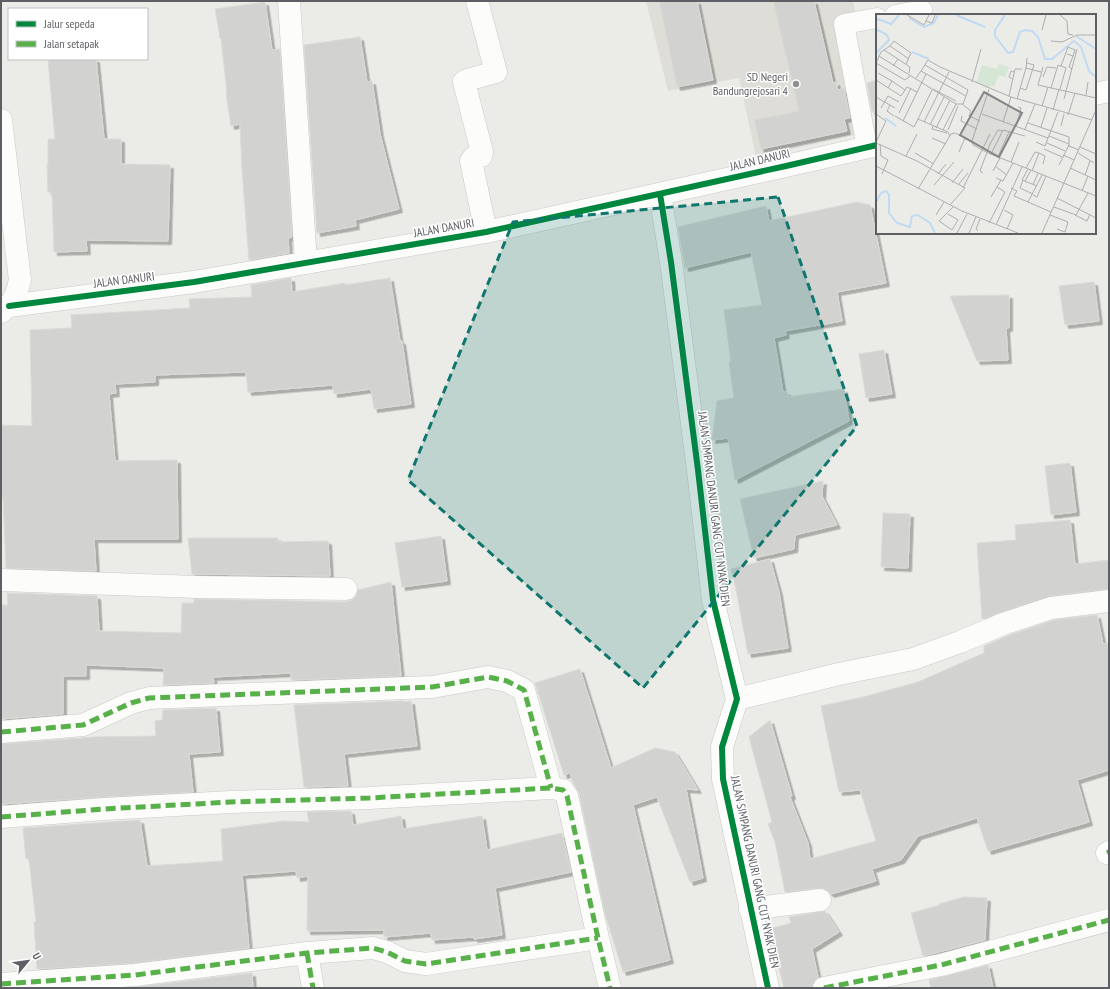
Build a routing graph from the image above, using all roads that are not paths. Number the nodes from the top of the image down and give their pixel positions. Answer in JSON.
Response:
{"nodes":[{"id":1,"x":289,"y":1,"type":"edge"},
{"id":2,"x":477,"y":1,"type":"edge"},
{"id":3,"x":922,"y":10,"type":"dead end"},
{"id":4,"x":900,"y":14,"type":"edge"},
{"id":5,"x":876,"y":18,"type":"edge"},
{"id":6,"x":1109,"y":91,"type":"edge"},
{"id":7,"x":1096,"y":94,"type":"edge"},
{"id":8,"x":2,"y":130,"type":"edge"},
{"id":9,"x":872,"y":146,"type":"edge"},
{"id":10,"x":660,"y":194,"type":"junction"},
{"id":11,"x":486,"y":232,"type":"junction"},
{"id":12,"x":306,"y":264,"type":"junction"},
{"id":13,"x":5,"y":309,"type":"edge"},
{"id":14,"x":1,"y":580,"type":"edge"},
{"id":15,"x":346,"y":589,"type":"dead end"},
{"id":16,"x":1109,"y":600,"type":"edge"},
{"id":17,"x":737,"y":698,"type":"junction"},
{"id":18,"x":1,"y":732,"type":"edge"},
{"id":19,"x":551,"y":788,"type":"junction"},
{"id":20,"x":1,"y":817,"type":"edge"},
{"id":21,"x":820,"y":900,"type":"dead end"},
{"id":22,"x":750,"y":909,"type":"junction"},
{"id":23,"x":1109,"y":920,"type":"edge"},
{"id":24,"x":598,"y":938,"type":"junction"},
{"id":25,"x":307,"y":953,"type":"junction"},
{"id":26,"x":1,"y":984,"type":"edge"},
{"id":27,"x":313,"y":988,"type":"edge"},
{"id":28,"x":610,"y":988,"type":"edge"},
{"id":29,"x":768,"y":988,"type":"edge"},
{"id":30,"x":824,"y":988,"type":"edge"}],
"edges":[{"from":1,"to":12,"type":"street"},
{"from":2,"to":11,"type":"street"},
{"from":3,"to":4,"type":"lane"},
{"from":5,"to":9,"type":"lane"},
{"from":6,"to":7,"type":"street"},
{"from":8,"to":13,"type":"street"},
{"from":9,"to":10,"type":"street","name":"JALAN DANURI"},
{"from":10,"to":11,"type":"street","name":"JALAN DANURI"},
{"from":10,"to":17,"type":"street","name":"JALAN SIMPANG DANURI GANG CUT NYAK DIEN"},
{"from":11,"to":12,"type":"street","name":"JALAN DANURI"},
{"from":12,"to":13,"type":"street","name":"JALAN DANURI"},
{"from":14,"to":15,"type":"street"},
{"from":16,"to":17,"type":"street"},
{"from":17,"to":22,"type":"street","name":"JALAN SIMPANG DANURI GANG CUT NYAK DIEN"},
{"from":18,"to":19,"type":"street"},
{"from":19,"to":20,"type":"street"},
{"from":19,"to":24,"type":"street"},
{"from":21,"to":22,"type":"street"},
{"from":22,"to":29,"type":"street","name":"JALAN SIMPANG DANURI GANG CUT NYAK DIEN"},
{"from":23,"to":30,"type":"street"},
{"from":24,"to":25,"type":"street"},
{"from":24,"to":28,"type":"street"},
{"from":25,"to":26,"type":"street"},
{"from":25,"to":27,"type":"street"}]}
